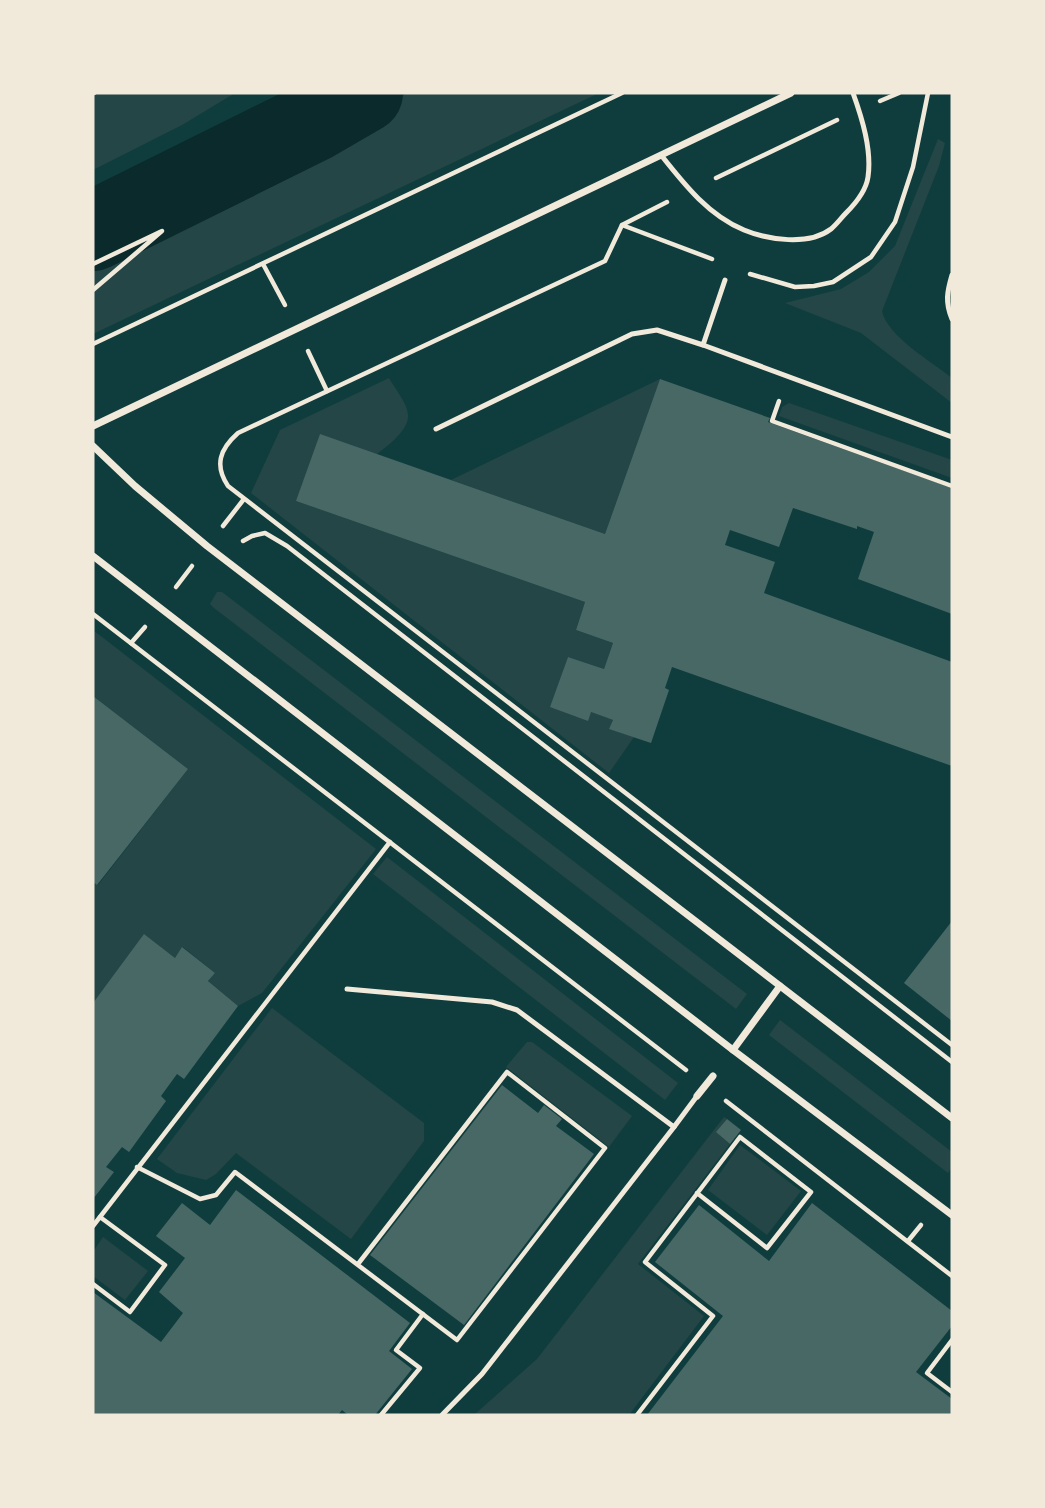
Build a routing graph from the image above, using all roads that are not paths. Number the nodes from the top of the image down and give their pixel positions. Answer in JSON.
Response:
{"nodes":[{"id":1,"x":791,"y":93,"type":"edge"},
{"id":2,"x":853,"y":93,"type":"edge"},
{"id":3,"x":661,"y":155,"type":"junction"},
{"id":4,"x":952,"y":275,"type":"edge"},
{"id":5,"x":725,"y":280,"type":"dead end"},
{"id":6,"x":952,"y":319,"type":"edge"},
{"id":7,"x":703,"y":345,"type":"junction"},
{"id":8,"x":93,"y":426,"type":"edge"},
{"id":9,"x":436,"y":429,"type":"dead end"},
{"id":10,"x":952,"y":437,"type":"edge"},
{"id":11,"x":93,"y":446,"type":"edge"},
{"id":12,"x":93,"y":556,"type":"edge"},
{"id":13,"x":780,"y":986,"type":"junction"},
{"id":14,"x":347,"y":989,"type":"dead end"},
{"id":15,"x":733,"y":1050,"type":"junction"},
{"id":16,"x":713,"y":1076,"type":"dead end"},
{"id":17,"x":697,"y":1097,"type":"joint"},
{"id":18,"x":952,"y":1118,"type":"edge"},
{"id":19,"x":674,"y":1127,"type":"junction"},
{"id":20,"x":952,"y":1215,"type":"edge"},
{"id":21,"x":442,"y":1415,"type":"edge"}],
"edges":[{"from":1,"to":3,"type":"street"},
{"from":2,"to":3,"type":"lane"},
{"from":3,"to":8,"type":"street"},
{"from":4,"to":6,"type":"lane"},
{"from":5,"to":7,"type":"lane"},
{"from":7,"to":9,"type":"lane"},
{"from":7,"to":10,"type":"lane"},
{"from":11,"to":13,"type":"street"},
{"from":12,"to":15,"type":"street"},
{"from":13,"to":15,"type":"street"},
{"from":13,"to":18,"type":"street"},
{"from":14,"to":19,"type":"lane"},
{"from":15,"to":20,"type":"street"},
{"from":16,"to":17,"type":"street"},
{"from":17,"to":19,"type":"lane"},
{"from":19,"to":21,"type":"lane"}]}
